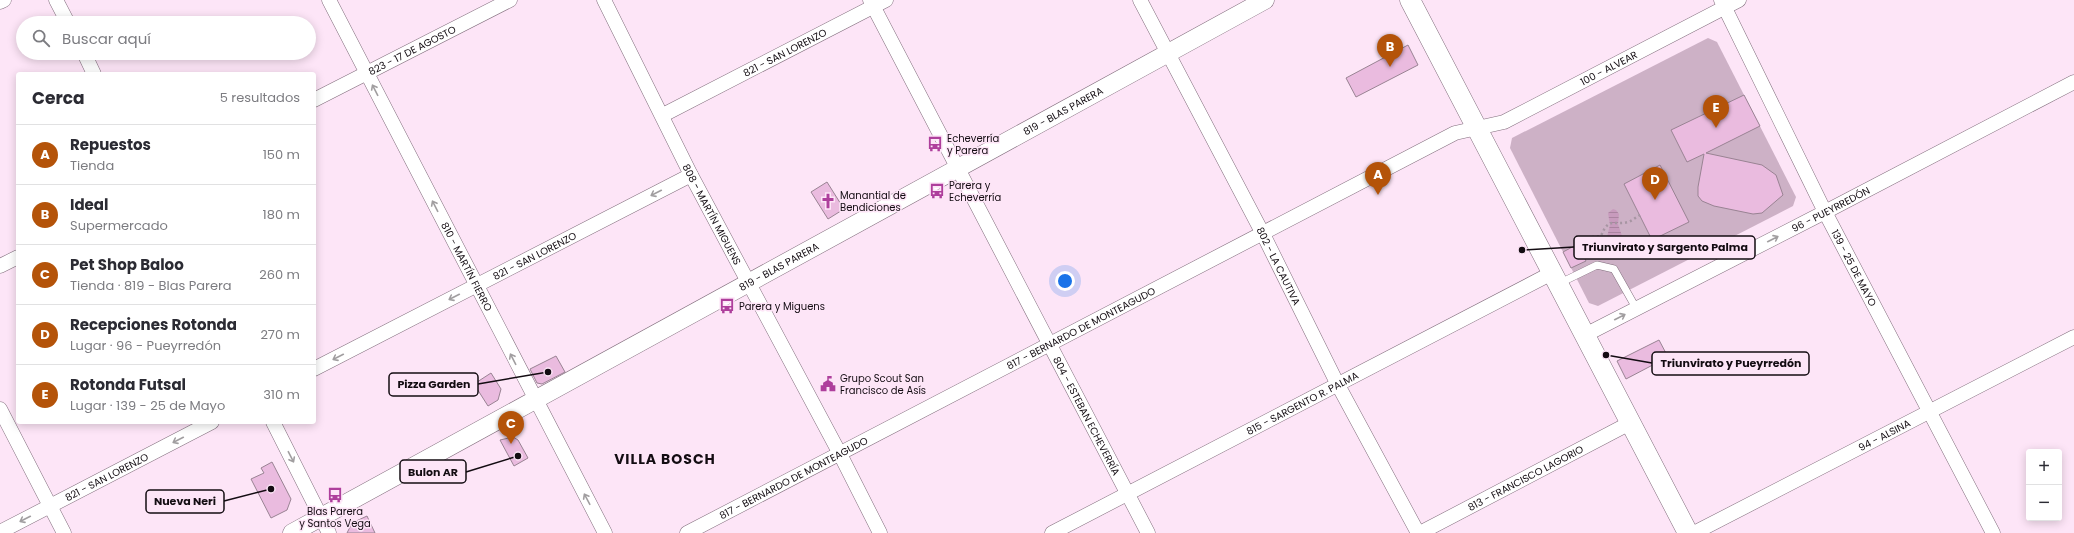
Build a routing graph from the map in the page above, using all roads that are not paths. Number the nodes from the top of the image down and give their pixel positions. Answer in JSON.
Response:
{"nodes":[{"id":1,"x":4,"y":0,"type":"edge"},
{"id":2,"x":56,"y":0,"type":"edge"},
{"id":3,"x":328,"y":0,"type":"edge"},
{"id":4,"x":510,"y":0,"type":"edge"},
{"id":5,"x":604,"y":0,"type":"edge"},
{"id":6,"x":886,"y":0,"type":"edge"},
{"id":7,"x":1140,"y":0,"type":"edge"},
{"id":8,"x":1265,"y":0,"type":"edge"},
{"id":9,"x":1410,"y":0,"type":"edge"},
{"id":10,"x":1739,"y":0,"type":"edge"},
{"id":11,"x":0,"y":2,"type":"edge"},
{"id":12,"x":872,"y":3,"type":"edge"},
{"id":13,"x":1723,"y":4,"type":"edge"},
{"id":14,"x":64,"y":16,"type":"edge"},
{"id":15,"x":1168,"y":55,"type":"junction"},
{"id":16,"x":87,"y":60,"type":"edge"},
{"id":17,"x":93,"y":72,"type":"edge"},
{"id":18,"x":366,"y":72,"type":"junction"},
{"id":19,"x":2074,"y":82,"type":"edge"},
{"id":20,"x":316,"y":99,"type":"edge"},
{"id":21,"x":663,"y":115,"type":"junction"},
{"id":22,"x":1477,"y":128,"type":"junction"},
{"id":23,"x":958,"y":169,"type":"junction"},
{"id":24,"x":691,"y":175,"type":"junction"},
{"id":25,"x":1826,"y":212,"type":"junction"},
{"id":26,"x":1263,"y":234,"type":"junction"},
{"id":27,"x":16,"y":258,"type":"edge"},
{"id":28,"x":0,"y":266,"type":"edge"},
{"id":29,"x":1555,"y":278,"type":"junction"},
{"id":30,"x":749,"y":283,"type":"junction"},
{"id":31,"x":476,"y":286,"type":"junction"},
{"id":32,"x":1636,"y":308,"type":"junction"},
{"id":33,"x":1585,"y":335,"type":"junction"},
{"id":34,"x":2074,"y":337,"type":"edge"},
{"id":35,"x":1050,"y":345,"type":"junction"},
{"id":36,"x":316,"y":369,"type":"edge"},
{"id":37,"x":1338,"y":385,"type":"junction"},
{"id":38,"x":534,"y":400,"type":"junction"},
{"id":39,"x":0,"y":409,"type":"edge"},
{"id":40,"x":1929,"y":411,"type":"junction"},
{"id":41,"x":1630,"y":423,"type":"junction"},
{"id":42,"x":208,"y":424,"type":"edge"},
{"id":43,"x":274,"y":424,"type":"edge"},
{"id":44,"x":840,"y":454,"type":"junction"},
{"id":45,"x":1128,"y":494,"type":"junction"},
{"id":46,"x":50,"y":506,"type":"junction"},
{"id":47,"x":321,"y":516,"type":"junction"},
{"id":48,"x":0,"y":532,"type":"edge"},
{"id":49,"x":64,"y":533,"type":"edge"},
{"id":50,"x":292,"y":533,"type":"edge"},
{"id":51,"x":330,"y":533,"type":"edge"},
{"id":52,"x":605,"y":533,"type":"edge"},
{"id":53,"x":688,"y":533,"type":"edge"},
{"id":54,"x":880,"y":533,"type":"edge"},
{"id":55,"x":1052,"y":533,"type":"edge"},
{"id":56,"x":1148,"y":533,"type":"edge"},
{"id":57,"x":1419,"y":533,"type":"edge"},
{"id":58,"x":1688,"y":533,"type":"edge"},
{"id":59,"x":1694,"y":533,"type":"edge"},
{"id":60,"x":1993,"y":533,"type":"edge"}],
"edges":[{"from":1,"to":11,"type":"street"},
{"from":2,"to":14,"type":"street"},
{"from":3,"to":18,"type":"street","name":"810 - MARTÍN FIERRO"},
{"from":4,"to":18,"type":"street","name":"823 - 17 DE AGOSTO"},
{"from":5,"to":21,"type":"street","name":"808 - MARTÍN MIGUENS"},
{"from":6,"to":12,"type":"street","name":"821 - SAN LORENZO"},
{"from":7,"to":15,"type":"street","name":"802 - LA CAUTIVA"},
{"from":8,"to":15,"type":"street","name":"819 - BLAS PARERA"},
{"from":9,"to":22,"type":"main road"},
{"from":10,"to":13,"type":"street","name":"100 - ALVEAR"},
{"from":12,"to":21,"type":"street","name":"821 - SAN LORENZO"},
{"from":12,"to":23,"type":"street","name":"804 - ESTEBAN ECHEVERRÍA"},
{"from":13,"to":22,"type":"street","name":"100 - ALVEAR"},
{"from":13,"to":25,"type":"street","name":"139 - 25 DE MAYO"},
{"from":15,"to":23,"type":"street","name":"819 - BLAS PARERA"},
{"from":15,"to":26,"type":"street","name":"802 - LA CAUTIVA"},
{"from":16,"to":17,"type":"street"},
{"from":18,"to":20,"type":"street","name":"823 - 17 DE AGOSTO"},
{"from":31,"to":18,"type":"street","name":"810 - MARTÍN FIERRO","one_way":true},
{"from":19,"to":25,"type":"street","name":"96 - PUEYRREDÓN"},
{"from":21,"to":24,"type":"street","name":"808 - MARTÍN MIGUENS"},
{"from":22,"to":26,"type":"street","name":"817 - BERNARDO DE MONTEAGUDO"},
{"from":22,"to":29,"type":"main road"},
{"from":23,"to":30,"type":"street","name":"819 - BLAS PARERA"},
{"from":23,"to":35,"type":"street","name":"804 - ESTEBAN ECHEVERRÍA"},
{"from":24,"to":30,"type":"street","name":"808 - MARTÍN MIGUENS"},
{"from":24,"to":31,"type":"street","name":"821 - SAN LORENZO","one_way":true},
{"from":32,"to":25,"type":"street","name":"96 - PUEYRREDÓN","one_way":true},
{"from":25,"to":40,"type":"street","name":"139 - 25 DE MAYO"},
{"from":26,"to":35,"type":"street","name":"817 - BERNARDO DE MONTEAGUDO"},
{"from":26,"to":37,"type":"street","name":"802 - LA CAUTIVA"},
{"from":27,"to":28,"type":"street"},
{"from":29,"to":32,"type":"lane"},
{"from":29,"to":33,"type":"main road"},
{"from":29,"to":37,"type":"street","name":"815 - SARGENTO R. PALMA"},
{"from":30,"to":38,"type":"street","name":"819 - BLAS PARERA"},
{"from":30,"to":44,"type":"street","name":"808 - MARTÍN MIGUENS"},
{"from":31,"to":36,"type":"street","name":"821 - SAN LORENZO","one_way":true},
{"from":38,"to":31,"type":"street","name":"810 - MARTÍN FIERRO","one_way":true},
{"from":33,"to":32,"type":"street","name":"96 - PUEYRREDÓN","one_way":true},
{"from":33,"to":41,"type":"main road"},
{"from":34,"to":40,"type":"street","name":"94 - ALSINA"},
{"from":35,"to":44,"type":"street","name":"817 - BERNARDO DE MONTEAGUDO"},
{"from":35,"to":45,"type":"street","name":"804 - ESTEBAN ECHEVERRÍA"},
{"from":37,"to":45,"type":"street","name":"815 - SARGENTO R. PALMA"},
{"from":37,"to":57,"type":"street","name":"802 - LA CAUTIVA"},
{"from":38,"to":47,"type":"street","name":"819 - BLAS PARERA"},
{"from":52,"to":38,"type":"street","name":"810 - MARTÍN FIERRO","one_way":true},
{"from":39,"to":46,"type":"street"},
{"from":40,"to":59,"type":"street","name":"94 - ALSINA"},
{"from":40,"to":60,"type":"street","name":"139 - 25 DE MAYO"},
{"from":41,"to":57,"type":"street","name":"813 - FRANCISCO LAGORIO"},
{"from":41,"to":58,"type":"main road"},
{"from":42,"to":46,"type":"street","name":"821 - SAN LORENZO","one_way":true},
{"from":43,"to":47,"type":"street","one_way":true},
{"from":44,"to":53,"type":"street","name":"817 - BERNARDO DE MONTEAGUDO"},
{"from":44,"to":54,"type":"street","name":"808 - MARTÍN MIGUENS"},
{"from":45,"to":55,"type":"street","name":"815 - SARGENTO R. PALMA"},
{"from":45,"to":56,"type":"street","name":"804 - ESTEBAN ECHEVERRÍA"},
{"from":46,"to":48,"type":"street","name":"821 - SAN LORENZO","one_way":true},
{"from":46,"to":49,"type":"street"},
{"from":47,"to":50,"type":"street","name":"819 - BLAS PARERA"},
{"from":47,"to":51,"type":"street"}]}
